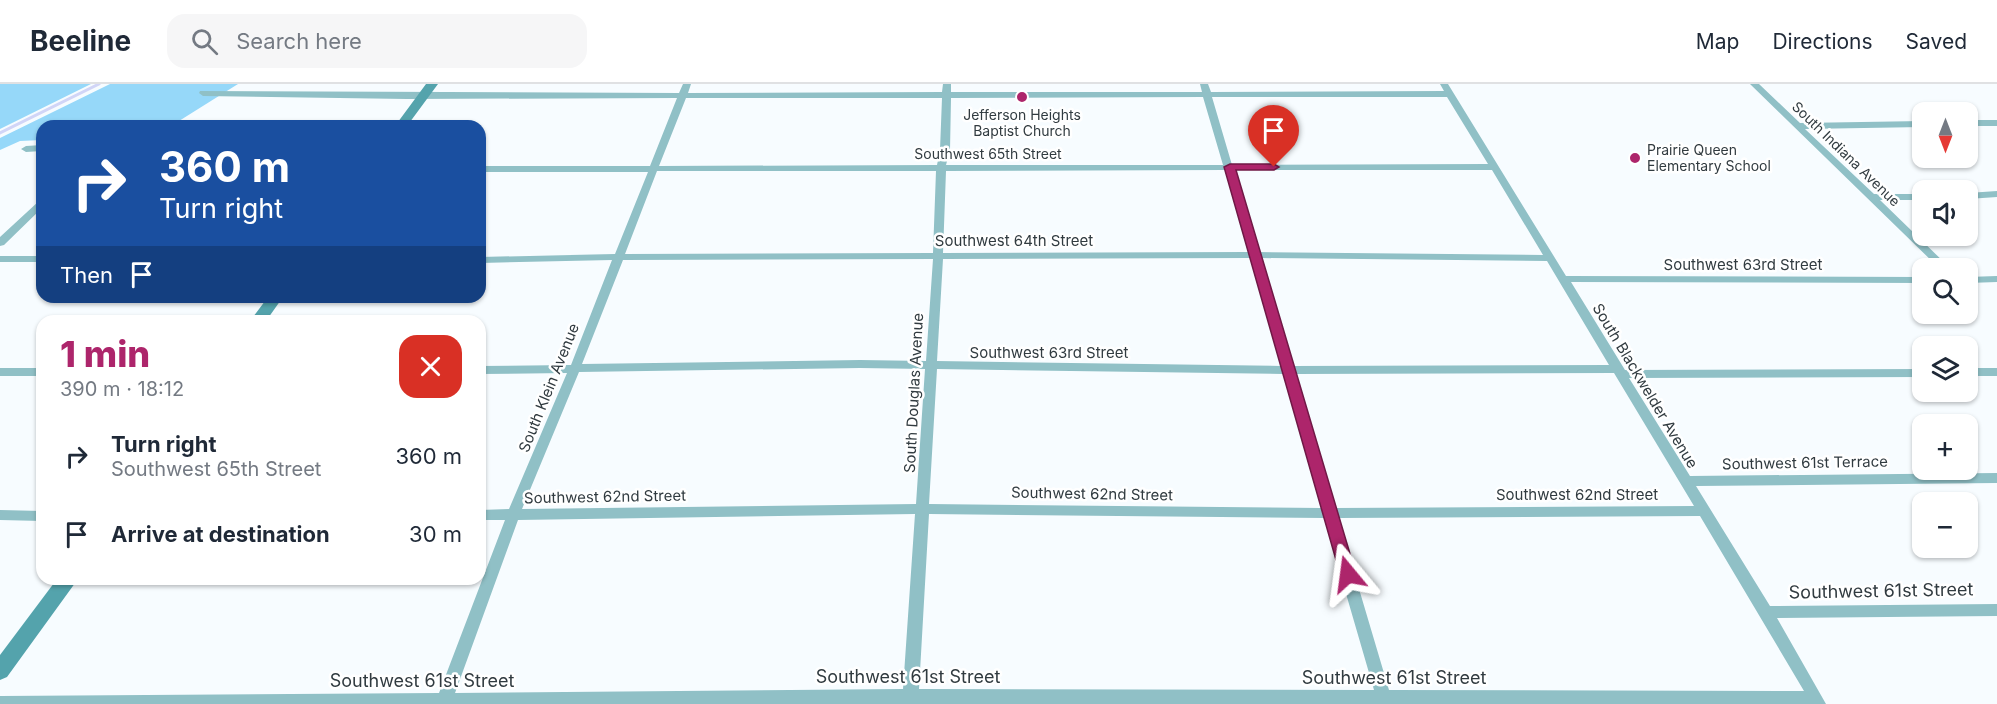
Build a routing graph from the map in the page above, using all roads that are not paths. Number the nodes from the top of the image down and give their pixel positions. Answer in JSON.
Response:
{"nodes":[{"id":1,"x":432,"y":84,"type":"edge"},
{"id":2,"x":1754,"y":84,"type":"edge"},
{"id":3,"x":685,"y":89,"type":"edge"},
{"id":4,"x":946,"y":89,"type":"edge"},
{"id":5,"x":1206,"y":89,"type":"edge"},
{"id":6,"x":1448,"y":89,"type":"edge"},
{"id":7,"x":203,"y":93,"type":"dead end"},
{"id":8,"x":424,"y":95,"type":"junction"},
{"id":9,"x":405,"y":120,"type":"edge"},
{"id":10,"x":1978,"y":123,"type":"edge"},
{"id":11,"x":1997,"y":123,"type":"edge"},
{"id":12,"x":1912,"y":124,"type":"edge"},
{"id":13,"x":1799,"y":126,"type":"junction"},
{"id":14,"x":36,"y":148,"type":"edge"},
{"id":15,"x":26,"y":149,"type":"dead end"},
{"id":16,"x":941,"y":167,"type":"junction"},
{"id":17,"x":1230,"y":167,"type":"junction"},
{"id":18,"x":1496,"y":167,"type":"junction"},
{"id":19,"x":653,"y":168,"type":"junction"},
{"id":20,"x":486,"y":169,"type":"edge"},
{"id":21,"x":1997,"y":194,"type":"edge"},
{"id":22,"x":1978,"y":195,"type":"edge"},
{"id":23,"x":1912,"y":196,"type":"edge"},
{"id":24,"x":1870,"y":197,"type":"junction"},
{"id":25,"x":36,"y":209,"type":"edge"},
{"id":26,"x":0,"y":243,"type":"edge"},
{"id":27,"x":1255,"y":255,"type":"junction"},
{"id":28,"x":938,"y":256,"type":"junction"},
{"id":29,"x":617,"y":257,"type":"junction"},
{"id":30,"x":1549,"y":258,"type":"junction"},
{"id":31,"x":1934,"y":258,"type":"edge"},
{"id":32,"x":0,"y":259,"type":"edge"},
{"id":33,"x":36,"y":259,"type":"edge"},
{"id":34,"x":486,"y":260,"type":"edge"},
{"id":35,"x":1562,"y":279,"type":"junction"},
{"id":36,"x":1997,"y":279,"type":"edge"},
{"id":37,"x":1912,"y":280,"type":"edge"},
{"id":38,"x":1978,"y":280,"type":"edge"},
{"id":39,"x":930,"y":367,"type":"junction"},
{"id":40,"x":575,"y":368,"type":"junction"},
{"id":41,"x":486,"y":370,"type":"edge"},
{"id":42,"x":1288,"y":370,"type":"junction"},
{"id":43,"x":0,"y":372,"type":"edge"},
{"id":44,"x":36,"y":372,"type":"edge"},
{"id":45,"x":1619,"y":372,"type":"junction"},
{"id":46,"x":1978,"y":372,"type":"edge"},
{"id":47,"x":1997,"y":372,"type":"edge"},
{"id":48,"x":1912,"y":373,"type":"edge"},
{"id":49,"x":1997,"y":478,"type":"edge"},
{"id":50,"x":1685,"y":481,"type":"junction"},
{"id":51,"x":923,"y":508,"type":"junction"},
{"id":52,"x":1703,"y":511,"type":"junction"},
{"id":53,"x":1330,"y":513,"type":"junction"},
{"id":54,"x":0,"y":515,"type":"edge"},
{"id":55,"x":486,"y":515,"type":"edge"},
{"id":56,"x":513,"y":515,"type":"junction"},
{"id":57,"x":36,"y":516,"type":"edge"},
{"id":58,"x":64,"y":585,"type":"edge"},
{"id":59,"x":1997,"y":610,"type":"edge"},
{"id":60,"x":1766,"y":612,"type":"junction"},
{"id":61,"x":0,"y":671,"type":"edge"},
{"id":62,"x":910,"y":700,"type":"edge"},
{"id":63,"x":1385,"y":701,"type":"edge"},
{"id":64,"x":1818,"y":701,"type":"edge"},
{"id":65,"x":0,"y":703,"type":"edge"},
{"id":66,"x":443,"y":703,"type":"edge"}],
"edges":[{"from":1,"to":8,"type":"main road"},
{"from":2,"to":13,"type":"street","name":"South Indiana Avenue"},
{"from":3,"to":4,"type":"street"},
{"from":3,"to":8,"type":"street"},
{"from":3,"to":19,"type":"street","name":"South Klein Avenue"},
{"from":4,"to":5,"type":"street"},
{"from":4,"to":16,"type":"street","name":"South Douglas Avenue"},
{"from":5,"to":6,"type":"street"},
{"from":5,"to":17,"type":"street"},
{"from":6,"to":18,"type":"street","name":"South Blackwelder Avenue"},
{"from":7,"to":8,"type":"street"},
{"from":8,"to":9,"type":"main road"},
{"from":10,"to":11,"type":"street"},
{"from":12,"to":13,"type":"street"},
{"from":13,"to":24,"type":"street","name":"South Indiana Avenue"},
{"from":14,"to":15,"type":"street"},
{"from":16,"to":17,"type":"street","name":"Southwest 65th Street"},
{"from":16,"to":19,"type":"street","name":"Southwest 65th Street"},
{"from":16,"to":28,"type":"street","name":"South Douglas Avenue"},
{"from":17,"to":18,"type":"street","name":"Southwest 65th Street"},
{"from":17,"to":27,"type":"street"},
{"from":18,"to":30,"type":"street","name":"South Blackwelder Avenue"},
{"from":19,"to":20,"type":"street","name":"Southwest 65th Street"},
{"from":19,"to":29,"type":"street","name":"South Klein Avenue"},
{"from":21,"to":22,"type":"street"},
{"from":23,"to":24,"type":"street"},
{"from":24,"to":31,"type":"street","name":"South Indiana Avenue"},
{"from":25,"to":26,"type":"street"},
{"from":27,"to":28,"type":"street","name":"Southwest 64th Street"},
{"from":27,"to":30,"type":"street","name":"Southwest 64th Street"},
{"from":27,"to":42,"type":"street"},
{"from":28,"to":29,"type":"street","name":"Southwest 64th Street"},
{"from":28,"to":39,"type":"street","name":"South Douglas Avenue"},
{"from":29,"to":34,"type":"street","name":"Southwest 64th Street"},
{"from":29,"to":40,"type":"street","name":"South Klein Avenue"},
{"from":30,"to":35,"type":"street","name":"South Blackwelder Avenue"},
{"from":32,"to":33,"type":"street"},
{"from":35,"to":37,"type":"street","name":"Southwest 63rd Street"},
{"from":35,"to":45,"type":"street","name":"South Blackwelder Avenue"},
{"from":36,"to":38,"type":"street"},
{"from":39,"to":40,"type":"street","name":"Southwest 63rd Street"},
{"from":39,"to":42,"type":"street","name":"Southwest 63rd Street"},
{"from":39,"to":51,"type":"street","name":"South Douglas Avenue"},
{"from":40,"to":41,"type":"street","name":"Southwest 63rd Street"},
{"from":40,"to":56,"type":"street","name":"South Klein Avenue"},
{"from":42,"to":45,"type":"street","name":"Southwest 63rd Street"},
{"from":42,"to":53,"type":"street"},
{"from":43,"to":44,"type":"street"},
{"from":45,"to":48,"type":"street"},
{"from":45,"to":50,"type":"street","name":"South Blackwelder Avenue"},
{"from":46,"to":47,"type":"street"},
{"from":49,"to":50,"type":"street","name":"Southwest 61st Terrace"},
{"from":50,"to":52,"type":"street","name":"South Blackwelder Avenue"},
{"from":51,"to":53,"type":"street","name":"Southwest 62nd Street"},
{"from":51,"to":56,"type":"street","name":"Southwest 62nd Street"},
{"from":51,"to":62,"type":"street","name":"South Douglas Avenue"},
{"from":52,"to":53,"type":"street","name":"Southwest 62nd Street"},
{"from":52,"to":60,"type":"street","name":"South Blackwelder Avenue"},
{"from":53,"to":63,"type":"street"},
{"from":54,"to":57,"type":"street"},
{"from":55,"to":56,"type":"street","name":"Southwest 62nd Street"},
{"from":56,"to":66,"type":"street","name":"South Klein Avenue"},
{"from":58,"to":61,"type":"main road"},
{"from":59,"to":60,"type":"street","name":"Southwest 61st Street"},
{"from":60,"to":64,"type":"street","name":"South Blackwelder Avenue"},
{"from":62,"to":63,"type":"street","name":"Southwest 61st Street"},
{"from":62,"to":66,"type":"street","name":"Southwest 61st Street"},
{"from":63,"to":64,"type":"street","name":"Southwest 61st Street"},
{"from":65,"to":66,"type":"street","name":"Southwest 61st Street"}]}
